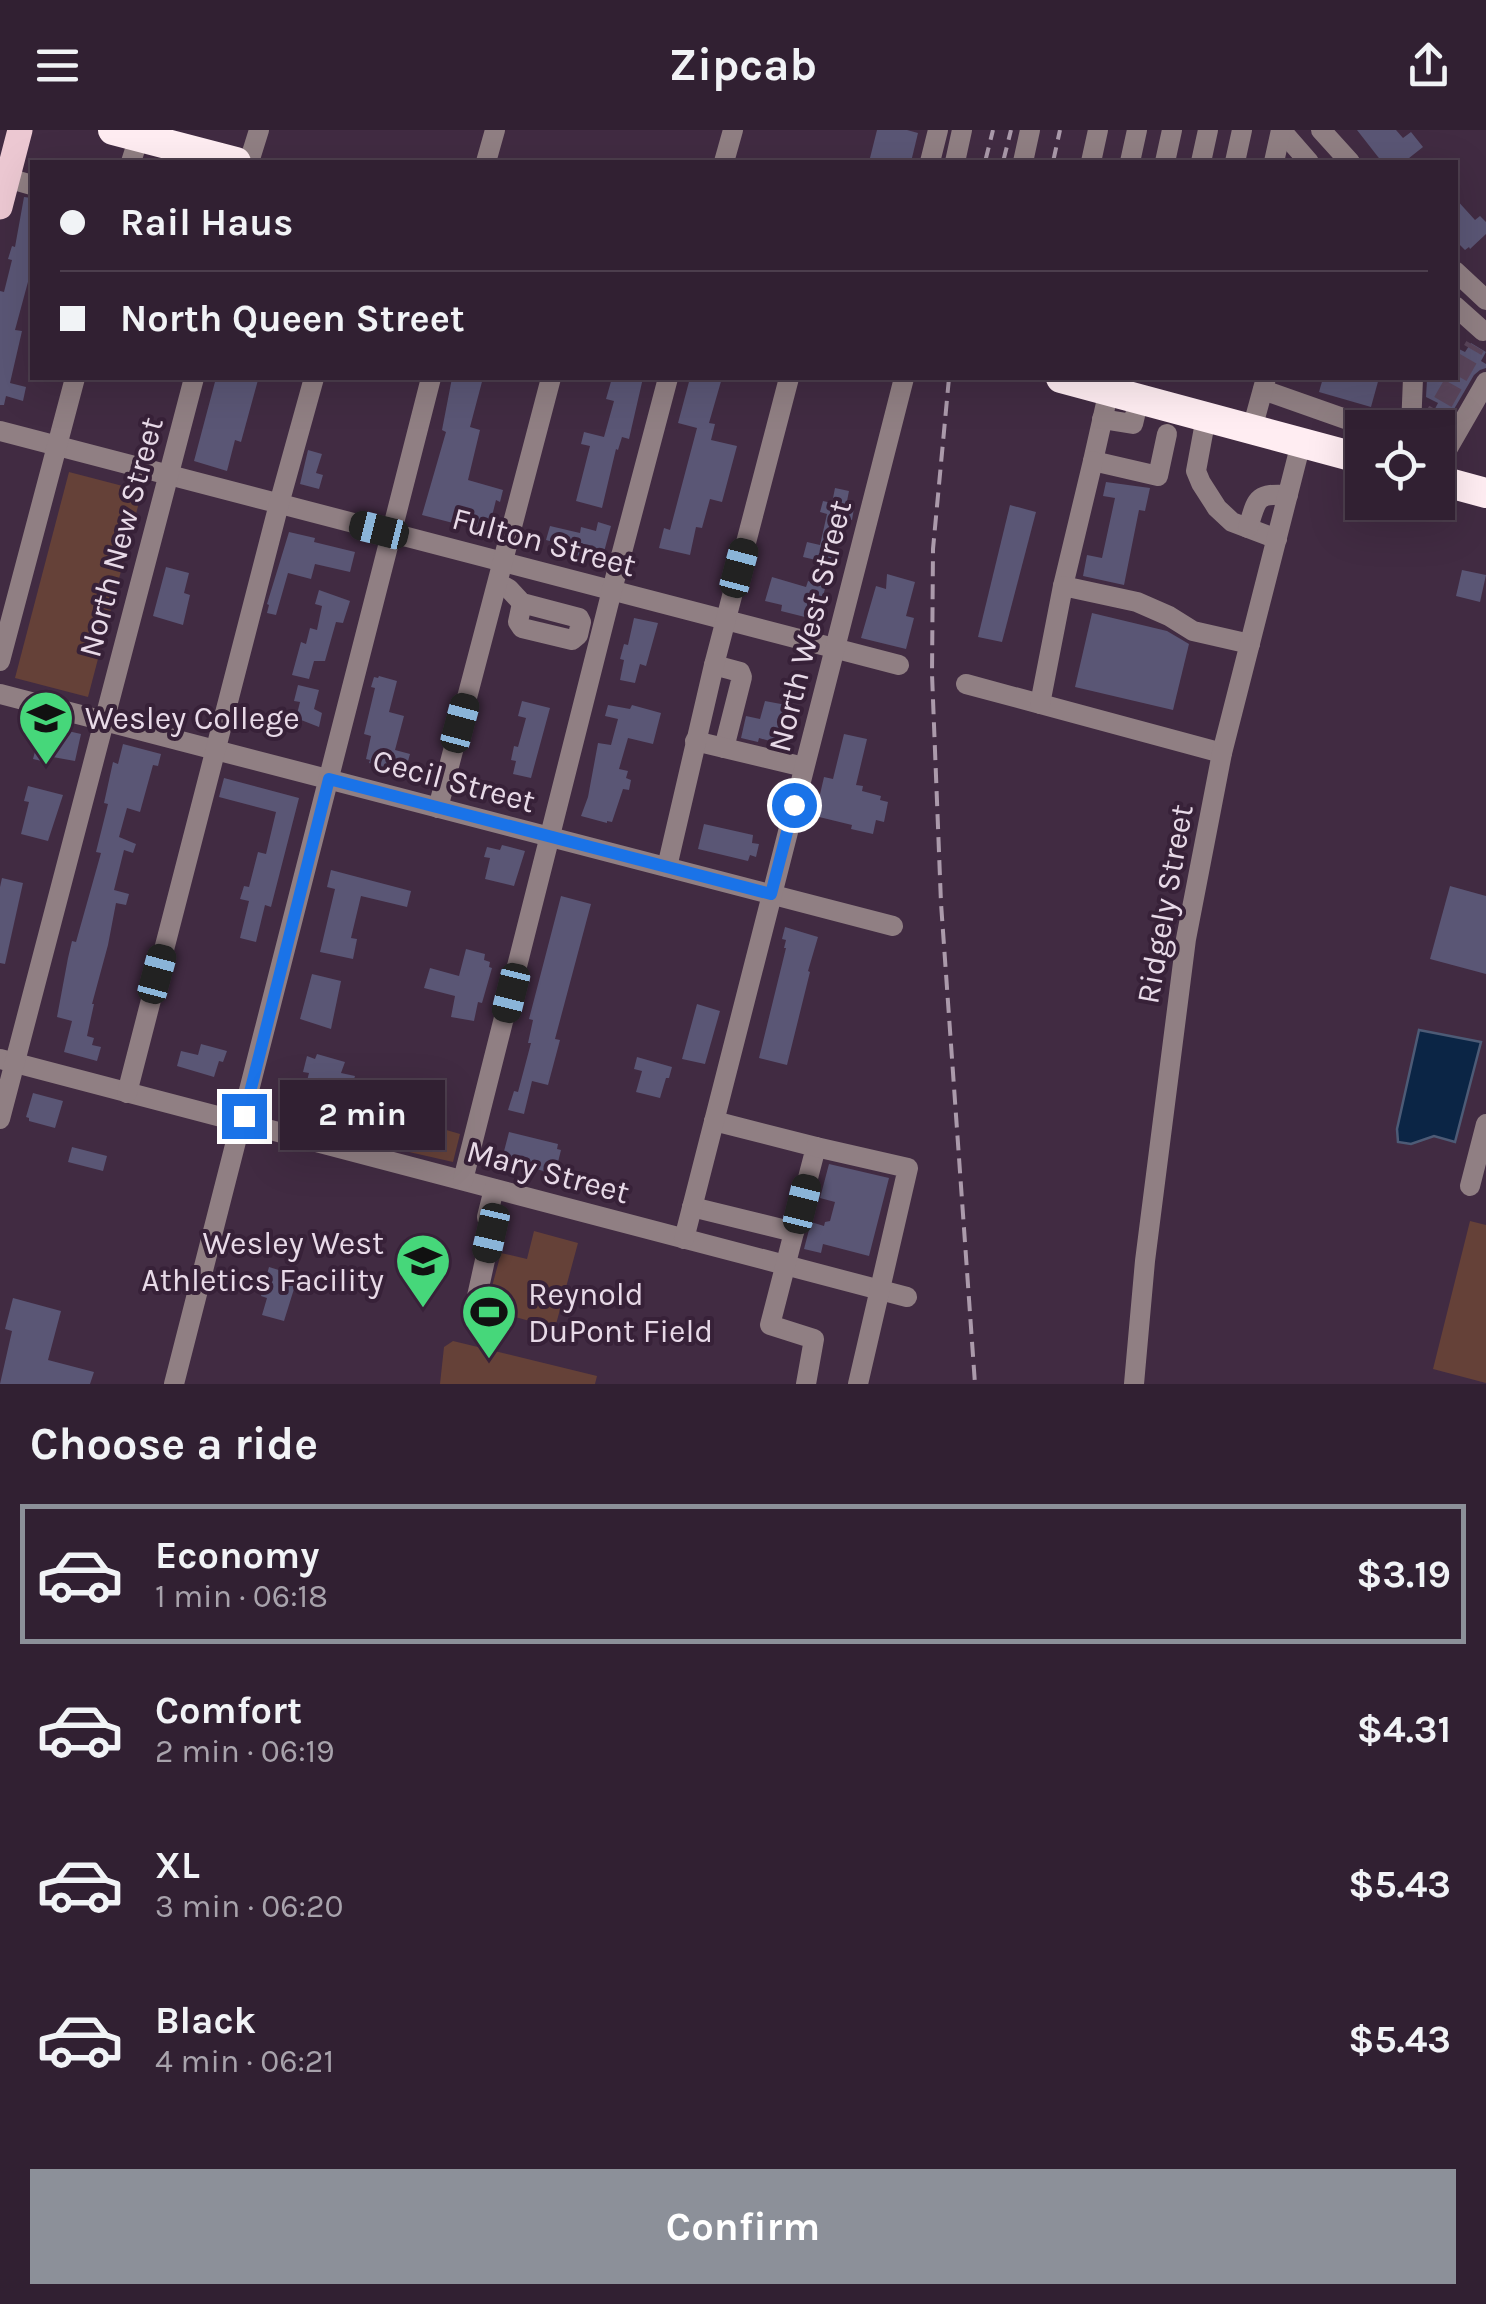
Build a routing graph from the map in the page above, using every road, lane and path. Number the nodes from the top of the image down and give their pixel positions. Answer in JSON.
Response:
{"nodes":[{"id":1,"x":20,"y":130,"type":"edge"},
{"id":2,"x":259,"y":130,"type":"edge"},
{"id":3,"x":494,"y":130,"type":"edge"},
{"id":4,"x":732,"y":130,"type":"edge"},
{"id":5,"x":938,"y":130,"type":"edge"},
{"id":6,"x":962,"y":130,"type":"edge"},
{"id":7,"x":1030,"y":130,"type":"edge"},
{"id":8,"x":1098,"y":130,"type":"edge"},
{"id":9,"x":1137,"y":130,"type":"edge"},
{"id":10,"x":1172,"y":130,"type":"edge"},
{"id":11,"x":1208,"y":130,"type":"edge"},
{"id":12,"x":1242,"y":130,"type":"edge"},
{"id":13,"x":1281,"y":130,"type":"edge"},
{"id":14,"x":1321,"y":130,"type":"edge"},
{"id":15,"x":128,"y":143,"type":"edge"},
{"id":16,"x":225,"y":160,"type":"edge"},
{"id":17,"x":251,"y":160,"type":"edge"},
{"id":18,"x":486,"y":160,"type":"edge"},
{"id":19,"x":724,"y":160,"type":"edge"},
{"id":20,"x":930,"y":160,"type":"edge"},
{"id":21,"x":954,"y":160,"type":"edge"},
{"id":22,"x":1023,"y":160,"type":"edge"},
{"id":23,"x":1091,"y":160,"type":"edge"},
{"id":24,"x":1130,"y":160,"type":"edge"},
{"id":25,"x":1165,"y":160,"type":"edge"},
{"id":26,"x":1201,"y":160,"type":"edge"},
{"id":27,"x":1235,"y":160,"type":"edge"},
{"id":28,"x":1274,"y":160,"type":"edge"},
{"id":29,"x":1306,"y":160,"type":"edge"},
{"id":30,"x":1348,"y":160,"type":"edge"},
{"id":31,"x":13,"y":179,"type":"edge"},
{"id":32,"x":0,"y":207,"type":"edge"},
{"id":33,"x":1462,"y":277,"type":"edge"},
{"id":34,"x":1486,"y":300,"type":"edge"},
{"id":35,"x":1458,"y":308,"type":"edge"},
{"id":36,"x":1481,"y":334,"type":"edge"},
{"id":37,"x":74,"y":380,"type":"edge"},
{"id":38,"x":193,"y":380,"type":"edge"},
{"id":39,"x":313,"y":380,"type":"edge"},
{"id":40,"x":430,"y":380,"type":"edge"},
{"id":41,"x":550,"y":380,"type":"edge"},
{"id":42,"x":667,"y":380,"type":"edge"},
{"id":43,"x":788,"y":380,"type":"edge"},
{"id":44,"x":903,"y":380,"type":"edge"},
{"id":45,"x":1064,"y":380,"type":"edge"},
{"id":46,"x":1412,"y":380,"type":"edge"},
{"id":47,"x":1486,"y":382,"type":"edge"},
{"id":48,"x":1264,"y":384,"type":"edge"},
{"id":49,"x":1106,"y":404,"type":"junction"},
{"id":50,"x":1486,"y":404,"type":"edge"},
{"id":51,"x":1411,"y":410,"type":"edge"},
{"id":52,"x":1206,"y":417,"type":"junction"},
{"id":53,"x":1345,"y":417,"type":"edge"},
{"id":54,"x":1252,"y":429,"type":"junction"},
{"id":55,"x":0,"y":431,"type":"edge"},
{"id":56,"x":1168,"y":434,"type":"dead end"},
{"id":57,"x":1455,"y":437,"type":"edge"},
{"id":58,"x":1302,"y":443,"type":"junction"},
{"id":59,"x":57,"y":446,"type":"junction"},
{"id":60,"x":1455,"y":452,"type":"edge"},
{"id":61,"x":1345,"y":454,"type":"edge"},
{"id":62,"x":1093,"y":462,"type":"junction"},
{"id":63,"x":1455,"y":473,"type":"edge"},
{"id":64,"x":168,"y":475,"type":"junction"},
{"id":65,"x":1486,"y":493,"type":"edge"},
{"id":66,"x":1288,"y":494,"type":"junction"},
{"id":67,"x":279,"y":504,"type":"junction"},
{"id":68,"x":1248,"y":528,"type":"junction"},
{"id":69,"x":392,"y":533,"type":"junction"},
{"id":70,"x":1277,"y":540,"type":"junction"},
{"id":71,"x":500,"y":572,"type":"junction"},
{"id":72,"x":1063,"y":586,"type":"junction"},
{"id":73,"x":612,"y":590,"type":"junction"},
{"id":74,"x":522,"y":604,"type":"dead end"},
{"id":75,"x":725,"y":620,"type":"junction"},
{"id":76,"x":1250,"y":644,"type":"junction"},
{"id":77,"x":836,"y":649,"type":"junction"},
{"id":78,"x":0,"y":661,"type":"edge"},
{"id":79,"x":714,"y":665,"type":"junction"},
{"id":80,"x":898,"y":665,"type":"dead end"},
{"id":81,"x":966,"y":684,"type":"dead end"},
{"id":82,"x":0,"y":694,"type":"edge"},
{"id":83,"x":1040,"y":704,"type":"junction"},
{"id":84,"x":105,"y":721,"type":"junction"},
{"id":85,"x":695,"y":741,"type":"junction"},
{"id":86,"x":724,"y":748,"type":"junction"},
{"id":87,"x":215,"y":750,"type":"junction"},
{"id":88,"x":1222,"y":753,"type":"junction"},
{"id":89,"x":804,"y":767,"type":"junction"},
{"id":90,"x":329,"y":779,"type":"junction"},
{"id":91,"x":438,"y":808,"type":"junction"},
{"id":92,"x":550,"y":837,"type":"junction"},
{"id":93,"x":667,"y":867,"type":"junction"},
{"id":94,"x":771,"y":894,"type":"junction"},
{"id":95,"x":893,"y":926,"type":"dead end"},
{"id":96,"x":7,"y":1061,"type":"edge"},
{"id":97,"x":126,"y":1093,"type":"junction"},
{"id":98,"x":0,"y":1118,"type":"edge"},
{"id":99,"x":714,"y":1121,"type":"junction"},
{"id":100,"x":242,"y":1122,"type":"junction"},
{"id":101,"x":1486,"y":1124,"type":"edge"},
{"id":102,"x":816,"y":1147,"type":"junction"},
{"id":103,"x":463,"y":1180,"type":"junction"},
{"id":104,"x":1470,"y":1186,"type":"dead end"},
{"id":105,"x":494,"y":1189,"type":"junction"},
{"id":106,"x":692,"y":1207,"type":"junction"},
{"id":107,"x":794,"y":1232,"type":"junction"},
{"id":108,"x":684,"y":1239,"type":"junction"},
{"id":109,"x":786,"y":1266,"type":"junction"},
{"id":110,"x":881,"y":1290,"type":"junction"},
{"id":111,"x":907,"y":1297,"type":"dead end"},
{"id":112,"x":474,"y":1310,"type":"dead end"},
{"id":113,"x":174,"y":1384,"type":"edge"},
{"id":114,"x":806,"y":1384,"type":"edge"},
{"id":115,"x":858,"y":1384,"type":"edge"},
{"id":116,"x":1134,"y":1384,"type":"edge"}],
"edges":[{"from":1,"to":31,"type":"main road"},
{"from":2,"to":17,"type":"street"},
{"from":3,"to":18,"type":"street"},
{"from":4,"to":19,"type":"street"},
{"from":5,"to":20,"type":"street"},
{"from":6,"to":21,"type":"street"},
{"from":7,"to":22,"type":"street"},
{"from":8,"to":23,"type":"street"},
{"from":9,"to":24,"type":"street"},
{"from":10,"to":25,"type":"street"},
{"from":11,"to":26,"type":"street"},
{"from":12,"to":27,"type":"street"},
{"from":13,"to":28,"type":"street"},
{"from":13,"to":29,"type":"street"},
{"from":14,"to":30,"type":"street"},
{"from":15,"to":16,"type":"highway"},
{"from":31,"to":32,"type":"main road"},
{"from":33,"to":34,"type":"street"},
{"from":35,"to":36,"type":"street"},
{"from":37,"to":59,"type":"street"},
{"from":38,"to":64,"type":"street","name":"North New Street"},
{"from":39,"to":67,"type":"street"},
{"from":40,"to":69,"type":"street"},
{"from":41,"to":71,"type":"street"},
{"from":42,"to":73,"type":"street"},
{"from":43,"to":75,"type":"street"},
{"from":44,"to":77,"type":"street","name":"North West Street"},
{"from":45,"to":49,"type":"highway"},
{"from":46,"to":51,"type":"street"},
{"from":47,"to":57,"type":"street"},
{"from":48,"to":53,"type":"street"},
{"from":48,"to":54,"type":"street"},
{"from":49,"to":52,"type":"highway"},
{"from":49,"to":62,"type":"street"},
{"from":50,"to":60,"type":"street"},
{"from":52,"to":54,"type":"highway"},
{"from":52,"to":68,"type":"street"},
{"from":54,"to":58,"type":"highway"},
{"from":55,"to":59,"type":"street","name":"Fulton Street"},
{"from":56,"to":62,"type":"street"},
{"from":58,"to":61,"type":"highway"},
{"from":58,"to":66,"type":"street","name":"Ridgely Street"},
{"from":59,"to":64,"type":"street","name":"Fulton Street"},
{"from":59,"to":78,"type":"street"},
{"from":62,"to":72,"type":"street"},
{"from":63,"to":65,"type":"highway"},
{"from":64,"to":67,"type":"street","name":"Fulton Street"},
{"from":64,"to":84,"type":"street","name":"North New Street"},
{"from":66,"to":68,"type":"street"},
{"from":66,"to":70,"type":"street","name":"Ridgely Street"},
{"from":67,"to":69,"type":"street","name":"Fulton Street"},
{"from":67,"to":87,"type":"street"},
{"from":68,"to":70,"type":"street"},
{"from":69,"to":71,"type":"street","name":"Fulton Street"},
{"from":69,"to":90,"type":"street"},
{"from":70,"to":76,"type":"street","name":"Ridgely Street"},
{"from":71,"to":73,"type":"street","name":"Fulton Street"},
{"from":71,"to":74,"type":"street"},
{"from":71,"to":91,"type":"street"},
{"from":72,"to":76,"type":"street"},
{"from":72,"to":83,"type":"street"},
{"from":73,"to":75,"type":"street","name":"Fulton Street"},
{"from":73,"to":92,"type":"street"},
{"from":75,"to":77,"type":"street","name":"Fulton Street"},
{"from":75,"to":79,"type":"street"},
{"from":76,"to":88,"type":"street","name":"Ridgely Street"},
{"from":77,"to":80,"type":"street","name":"Fulton Street"},
{"from":77,"to":89,"type":"street","name":"North West Street"},
{"from":79,"to":85,"type":"street"},
{"from":79,"to":86,"type":"street"},
{"from":81,"to":83,"type":"street"},
{"from":82,"to":84,"type":"street","name":"Cecil Street"},
{"from":83,"to":88,"type":"street"},
{"from":84,"to":87,"type":"street","name":"Cecil Street"},
{"from":84,"to":96,"type":"street","name":"North New Street"},
{"from":85,"to":86,"type":"street"},
{"from":85,"to":93,"type":"street"},
{"from":86,"to":89,"type":"street"},
{"from":87,"to":90,"type":"street","name":"Cecil Street"},
{"from":87,"to":97,"type":"street"},
{"from":88,"to":116,"type":"street","name":"Ridgely Street"},
{"from":89,"to":94,"type":"street","name":"North West Street"},
{"from":90,"to":91,"type":"street","name":"Cecil Street"},
{"from":90,"to":100,"type":"street"},
{"from":91,"to":92,"type":"street","name":"Cecil Street"},
{"from":92,"to":93,"type":"street","name":"Cecil Street"},
{"from":92,"to":103,"type":"street"},
{"from":93,"to":94,"type":"street","name":"Cecil Street"},
{"from":94,"to":95,"type":"street","name":"Cecil Street"},
{"from":94,"to":99,"type":"street","name":"North West Street"},
{"from":96,"to":97,"type":"street","name":"Mary Street"},
{"from":96,"to":98,"type":"street","name":"North New Street"},
{"from":97,"to":100,"type":"street","name":"Mary Street"},
{"from":99,"to":102,"type":"street"},
{"from":99,"to":106,"type":"street","name":"North West Street"},
{"from":100,"to":103,"type":"street","name":"Mary Street"},
{"from":100,"to":113,"type":"street"},
{"from":101,"to":104,"type":"street"},
{"from":102,"to":107,"type":"street"},
{"from":102,"to":110,"type":"street"},
{"from":103,"to":105,"type":"street","name":"Mary Street"},
{"from":105,"to":108,"type":"street","name":"Mary Street"},
{"from":105,"to":112,"type":"street"},
{"from":106,"to":107,"type":"street"},
{"from":106,"to":108,"type":"street","name":"North West Street"},
{"from":107,"to":109,"type":"street"},
{"from":108,"to":109,"type":"street","name":"Mary Street"},
{"from":109,"to":110,"type":"street","name":"Mary Street"},
{"from":109,"to":114,"type":"street"},
{"from":110,"to":111,"type":"street","name":"Mary Street"},
{"from":110,"to":115,"type":"street"}]}
